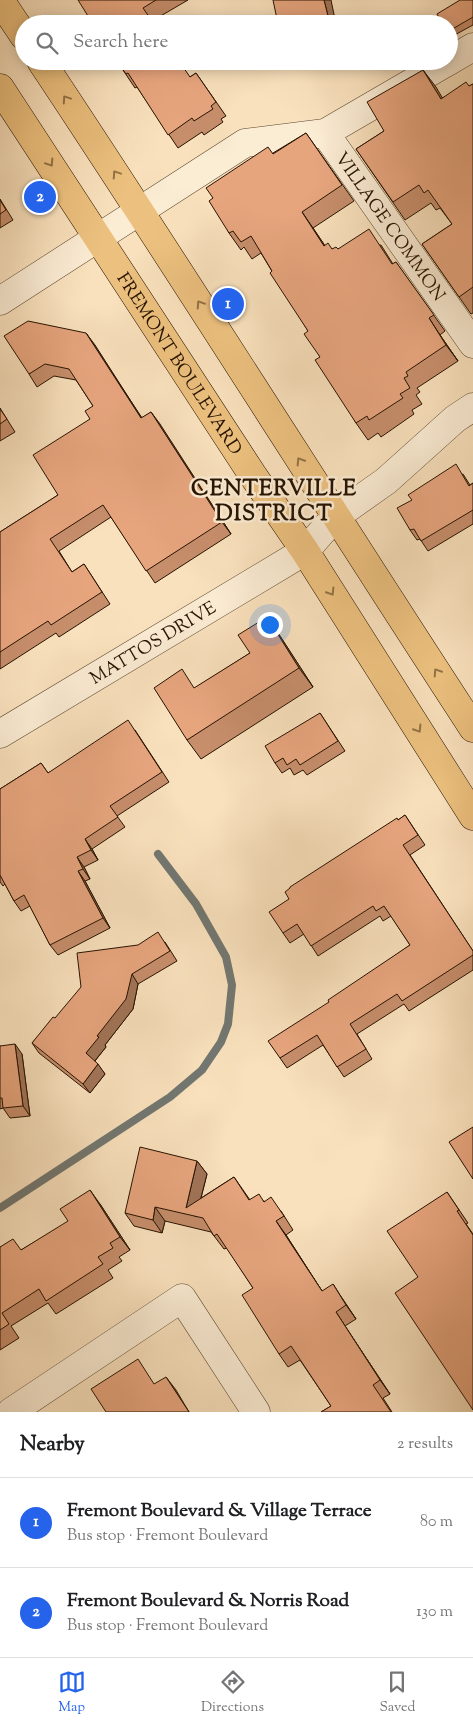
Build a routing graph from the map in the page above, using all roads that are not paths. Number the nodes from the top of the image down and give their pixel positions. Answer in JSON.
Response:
{"nodes":[{"id":1,"x":0,"y":0,"type":"edge"},
{"id":2,"x":15,"y":22,"type":"edge"},
{"id":3,"x":473,"y":47,"type":"edge"},
{"id":4,"x":458,"y":56,"type":"edge"},
{"id":5,"x":47,"y":70,"type":"edge"},
{"id":6,"x":434,"y":70,"type":"edge"},
{"id":7,"x":0,"y":88,"type":"edge"},
{"id":8,"x":325,"y":133,"type":"junction"},
{"id":9,"x":140,"y":211,"type":"junction"},
{"id":10,"x":99,"y":238,"type":"junction"},
{"id":11,"x":0,"y":301,"type":"edge"},
{"id":12,"x":473,"y":344,"type":"edge"},
{"id":13,"x":473,"y":407,"type":"edge"},
{"id":14,"x":335,"y":517,"type":"junction"},
{"id":15,"x":305,"y":551,"type":"junction"},
{"id":16,"x":473,"y":728,"type":"edge"},
{"id":17,"x":0,"y":734,"type":"edge"},
{"id":18,"x":473,"y":816,"type":"edge"},
{"id":19,"x":10,"y":1412,"type":"edge"},
{"id":20,"x":256,"y":1412,"type":"edge"}],
"edges":[{"from":1,"to":2,"type":"main road"},
{"from":3,"to":4,"type":"street"},
{"from":9,"to":5,"type":"main road","one_way":true},
{"from":6,"to":8,"type":"street"},
{"from":7,"to":10,"type":"main road","name":"FREMONT BOULEVARD","one_way":true},
{"from":8,"to":9,"type":"street"},
{"from":8,"to":12,"type":"street","name":"VILLAGE COMMON"},
{"from":9,"to":10,"type":"street"},
{"from":14,"to":9,"type":"main road","one_way":true},
{"from":10,"to":11,"type":"street"},
{"from":10,"to":15,"type":"main road","name":"FREMONT BOULEVARD"},
{"from":13,"to":14,"type":"street","name":"MATTOS DRIVE"},
{"from":14,"to":15,"type":"street","name":"MATTOS DRIVE"},
{"from":16,"to":14,"type":"main road","one_way":true},
{"from":15,"to":17,"type":"street","name":"MATTOS DRIVE"},
{"from":15,"to":18,"type":"main road","name":"FREMONT BOULEVARD","one_way":true},
{"from":19,"to":20,"type":"street"}]}
